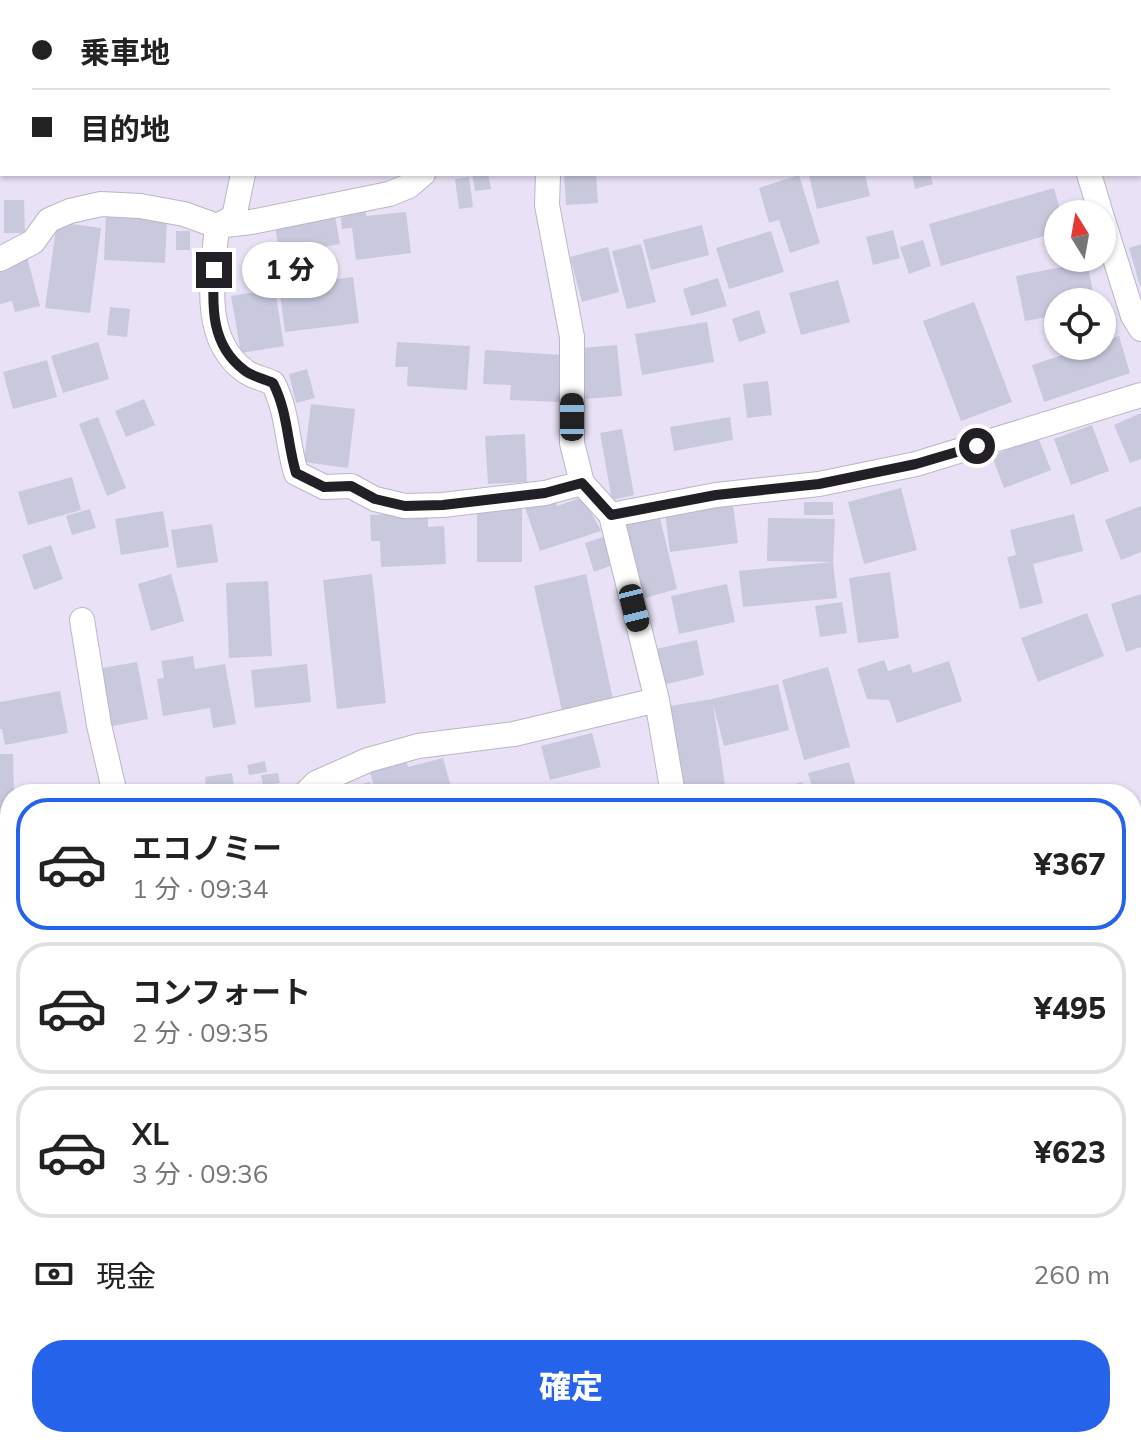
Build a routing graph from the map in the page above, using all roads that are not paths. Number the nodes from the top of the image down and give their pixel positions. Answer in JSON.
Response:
{"nodes":[{"id":1,"x":243,"y":176,"type":"edge"},
{"id":2,"x":421,"y":176,"type":"edge"},
{"id":3,"x":548,"y":176,"type":"edge"},
{"id":4,"x":1090,"y":176,"type":"edge"},
{"id":5,"x":1097,"y":200,"type":"edge"},
{"id":6,"x":217,"y":226,"type":"junction"},
{"id":7,"x":0,"y":259,"type":"edge"},
{"id":8,"x":1116,"y":261,"type":"edge"},
{"id":9,"x":1141,"y":329,"type":"edge"},
{"id":10,"x":1141,"y":395,"type":"edge"},
{"id":11,"x":582,"y":483,"type":"junction"},
{"id":12,"x":611,"y":515,"type":"junction"},
{"id":13,"x":82,"y":620,"type":"dead end"},
{"id":14,"x":657,"y":700,"type":"junction"},
{"id":15,"x":113,"y":784,"type":"edge"},
{"id":16,"x":315,"y":784,"type":"edge"},
{"id":17,"x":671,"y":784,"type":"edge"}],
"edges":[{"from":1,"to":6,"type":"street"},
{"from":2,"to":6,"type":"street"},
{"from":3,"to":11,"type":"street"},
{"from":4,"to":5,"type":"street"},
{"from":6,"to":7,"type":"street"},
{"from":6,"to":11,"type":"street"},
{"from":8,"to":9,"type":"street"},
{"from":10,"to":12,"type":"street"},
{"from":11,"to":12,"type":"street"},
{"from":12,"to":14,"type":"street"},
{"from":13,"to":15,"type":"street"},
{"from":14,"to":16,"type":"street"},
{"from":14,"to":17,"type":"street"}]}
